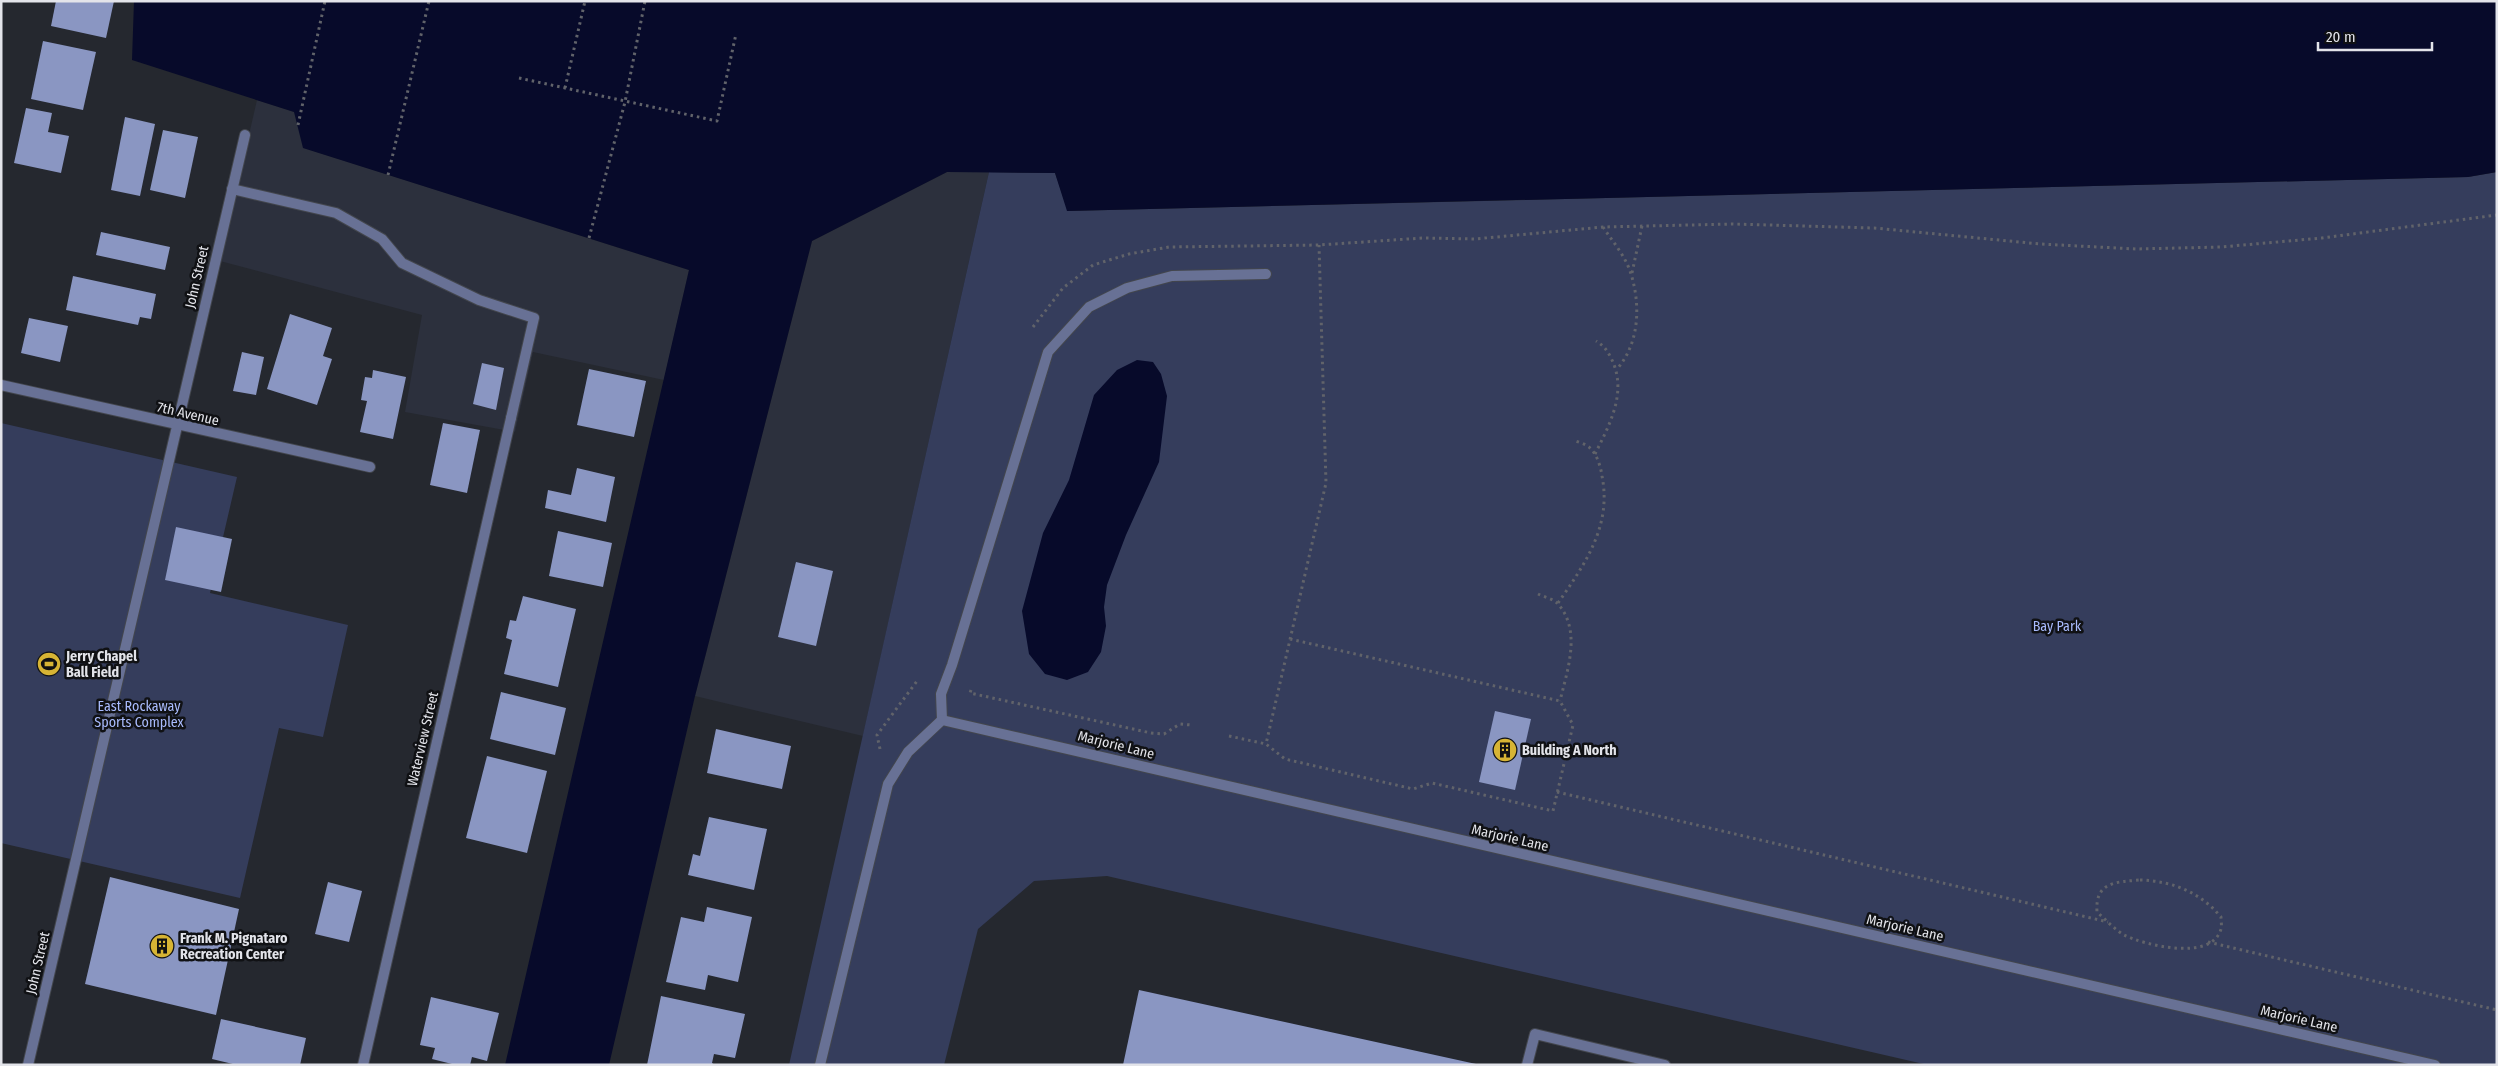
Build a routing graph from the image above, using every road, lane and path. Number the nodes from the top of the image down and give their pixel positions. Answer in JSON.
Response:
{"nodes":[{"id":1,"x":325,"y":1,"type":"edge"},
{"id":2,"x":429,"y":1,"type":"edge"},
{"id":3,"x":585,"y":1,"type":"edge"},
{"id":4,"x":645,"y":1,"type":"edge"},
{"id":5,"x":736,"y":34,"type":"dead end"},
{"id":6,"x":519,"y":78,"type":"dead end"},
{"id":7,"x":565,"y":88,"type":"junction"},
{"id":8,"x":625,"y":102,"type":"junction"},
{"id":9,"x":298,"y":125,"type":"dead end"},
{"id":10,"x":245,"y":135,"type":"dead end"},
{"id":11,"x":388,"y":175,"type":"dead end"},
{"id":12,"x":232,"y":189,"type":"junction"},
{"id":13,"x":2497,"y":215,"type":"edge"},
{"id":14,"x":1642,"y":226,"type":"junction"},
{"id":15,"x":1603,"y":227,"type":"junction"},
{"id":16,"x":589,"y":238,"type":"dead end"},
{"id":17,"x":1319,"y":245,"type":"junction"},
{"id":18,"x":1266,"y":274,"type":"dead end"},
{"id":19,"x":1632,"y":274,"type":"junction"},
{"id":20,"x":1030,"y":332,"type":"dead end"},
{"id":21,"x":1596,"y":341,"type":"dead end"},
{"id":22,"x":1616,"y":369,"type":"junction"},
{"id":23,"x":1,"y":384,"type":"edge"},
{"id":24,"x":176,"y":425,"type":"junction"},
{"id":25,"x":1573,"y":440,"type":"dead end"},
{"id":26,"x":1594,"y":455,"type":"junction"},
{"id":27,"x":370,"y":468,"type":"dead end"},
{"id":28,"x":1538,"y":594,"type":"dead end"},
{"id":29,"x":1558,"y":603,"type":"junction"},
{"id":30,"x":1290,"y":639,"type":"junction"},
{"id":31,"x":918,"y":681,"type":"dead end"},
{"id":32,"x":972,"y":683,"type":"dead end"},
{"id":33,"x":1560,"y":701,"type":"junction"},
{"id":34,"x":942,"y":720,"type":"junction"},
{"id":35,"x":1191,"y":725,"type":"dead end"},
{"id":36,"x":1229,"y":736,"type":"dead end"},
{"id":37,"x":1266,"y":744,"type":"junction"},
{"id":38,"x":888,"y":784,"type":"junction"},
{"id":39,"x":1557,"y":792,"type":"junction"},
{"id":40,"x":2108,"y":922,"type":"junction"},
{"id":41,"x":2208,"y":942,"type":"junction"},
{"id":42,"x":2497,"y":1010,"type":"edge"},
{"id":43,"x":28,"y":1065,"type":"edge"},
{"id":44,"x":363,"y":1065,"type":"edge"},
{"id":45,"x":820,"y":1065,"type":"edge"},
{"id":46,"x":1527,"y":1065,"type":"edge"},
{"id":47,"x":1665,"y":1065,"type":"edge"},
{"id":48,"x":2435,"y":1065,"type":"edge"}],
"edges":[{"from":1,"to":9,"type":"path"},
{"from":2,"to":11,"type":"path"},
{"from":3,"to":7,"type":"path"},
{"from":4,"to":8,"type":"path"},
{"from":5,"to":8,"type":"path"},
{"from":6,"to":7,"type":"path"},
{"from":7,"to":8,"type":"path"},
{"from":8,"to":16,"type":"path"},
{"from":10,"to":12,"type":"street","name":"John Street"},
{"from":12,"to":24,"type":"street","name":"John Street"},
{"from":12,"to":44,"type":"street","name":"Waterview Street"},
{"from":13,"to":14,"type":"path"},
{"from":14,"to":15,"type":"path"},
{"from":14,"to":19,"type":"path"},
{"from":15,"to":17,"type":"path"},
{"from":15,"to":19,"type":"path"},
{"from":17,"to":20,"type":"path"},
{"from":17,"to":30,"type":"path"},
{"from":18,"to":34,"type":"street"},
{"from":19,"to":22,"type":"path"},
{"from":21,"to":22,"type":"path"},
{"from":22,"to":26,"type":"path"},
{"from":23,"to":24,"type":"street","name":"7th Avenue"},
{"from":24,"to":27,"type":"street","name":"7th Avenue"},
{"from":24,"to":43,"type":"street","name":"John Street"},
{"from":25,"to":26,"type":"path"},
{"from":26,"to":29,"type":"path"},
{"from":28,"to":29,"type":"path"},
{"from":29,"to":33,"type":"path"},
{"from":30,"to":33,"type":"path"},
{"from":30,"to":37,"type":"path"},
{"from":31,"to":38,"type":"path"},
{"from":32,"to":35,"type":"path"},
{"from":33,"to":39,"type":"path"},
{"from":34,"to":38,"type":"street"},
{"from":34,"to":48,"type":"street","name":"Marjorie Lane"},
{"from":36,"to":37,"type":"path"},
{"from":37,"to":39,"type":"path"},
{"from":38,"to":45,"type":"street"},
{"from":39,"to":40,"type":"path"},
{"from":40,"to":41,"type":"path"},
{"from":40,"to":41,"type":"path"},
{"from":41,"to":42,"type":"path"},
{"from":46,"to":47,"type":"street"}]}
